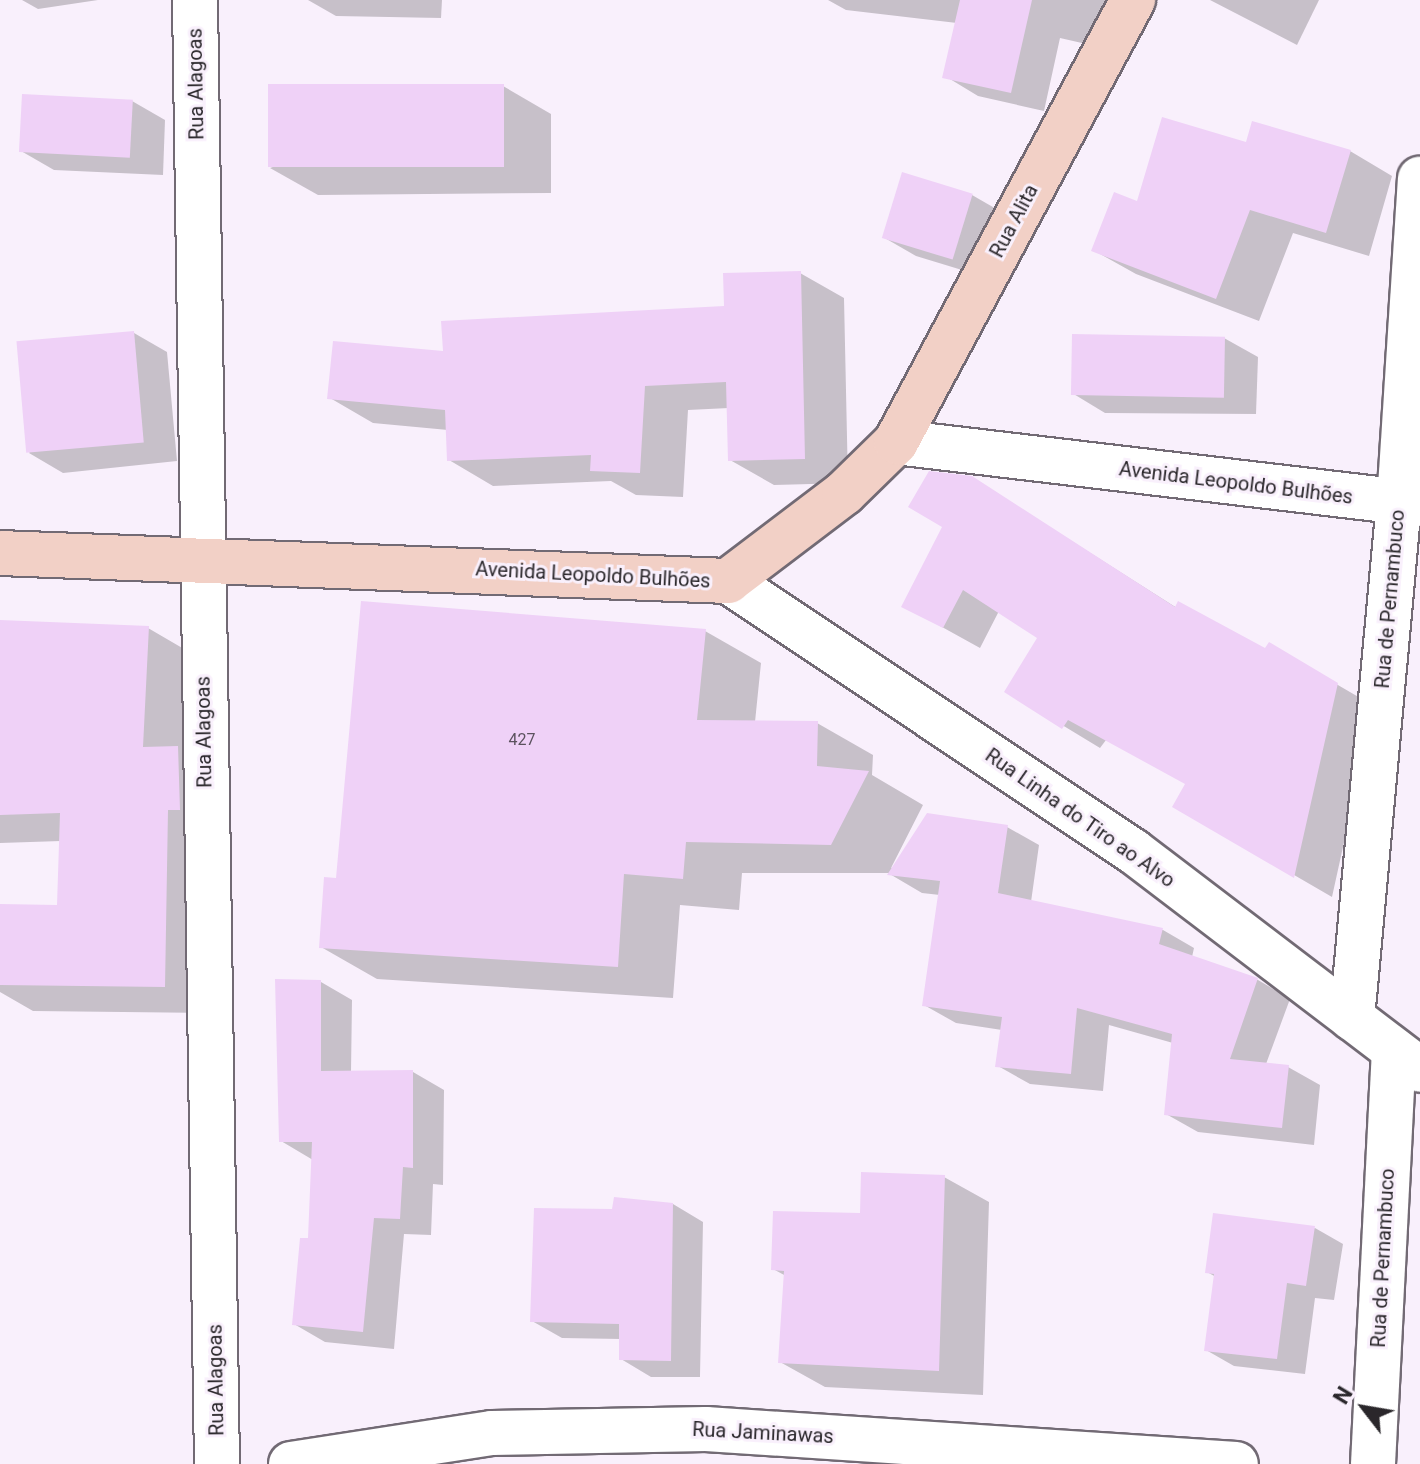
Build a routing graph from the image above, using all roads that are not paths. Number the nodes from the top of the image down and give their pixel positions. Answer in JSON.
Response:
{"nodes":[{"id":1,"x":195,"y":0,"type":"edge"},
{"id":2,"x":1133,"y":0,"type":"edge"},
{"id":3,"x":1420,"y":179,"type":"edge"},
{"id":4,"x":896,"y":442,"type":"junction"},
{"id":5,"x":1410,"y":503,"type":"edge"},
{"id":6,"x":0,"y":553,"type":"edge"},
{"id":7,"x":201,"y":558,"type":"junction"},
{"id":8,"x":728,"y":581,"type":"junction"},
{"id":9,"x":1352,"y":1018,"type":"junction"},
{"id":10,"x":1407,"y":1061,"type":"edge"},
{"id":11,"x":217,"y":1464,"type":"edge"},
{"id":12,"x":291,"y":1464,"type":"edge"},
{"id":13,"x":1236,"y":1464,"type":"edge"},
{"id":14,"x":1373,"y":1464,"type":"edge"}],
"edges":[{"from":1,"to":7,"type":"street","name":"Rua Alagoas"},
{"from":2,"to":4,"type":"street","name":"Rua Alita"},
{"from":3,"to":5,"type":"street","name":"Rua de Pernambuco"},
{"from":4,"to":5,"type":"street","name":"Avenida Leopoldo Bulhões"},
{"from":4,"to":8,"type":"street","name":"Avenida Leopoldo Bulhões"},
{"from":5,"to":9,"type":"street","name":"Rua de Pernambuco"},
{"from":6,"to":7,"type":"street","name":"Avenida Leopoldo Bulhões"},
{"from":7,"to":8,"type":"street","name":"Avenida Leopoldo Bulhões"},
{"from":7,"to":11,"type":"street","name":"Rua Alagoas"},
{"from":8,"to":9,"type":"street","name":"Rua Linha do Tiro ao Alvo"},
{"from":9,"to":10,"type":"street","name":"Rua Linha do Tiro ao Alvo"},
{"from":10,"to":14,"type":"street","name":"Rua de Pernambuco"},
{"from":12,"to":13,"type":"street","name":"Rua Jaminawas"}]}
